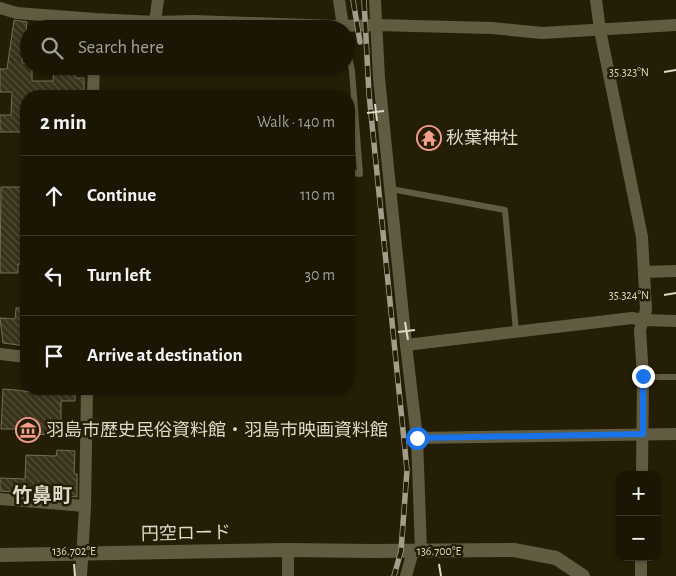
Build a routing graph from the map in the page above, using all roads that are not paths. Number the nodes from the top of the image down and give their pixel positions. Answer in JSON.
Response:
{"nodes":[{"id":1,"x":158,"y":0,"type":"edge"},
{"id":2,"x":339,"y":0,"type":"edge"},
{"id":3,"x":375,"y":0,"type":"edge"},
{"id":4,"x":596,"y":0,"type":"edge"},
{"id":5,"x":0,"y":8,"type":"edge"},
{"id":6,"x":66,"y":20,"type":"edge"},
{"id":7,"x":155,"y":20,"type":"edge"},
{"id":8,"x":343,"y":20,"type":"edge"},
{"id":9,"x":376,"y":25,"type":"junction"},
{"id":10,"x":676,"y":25,"type":"edge"},
{"id":11,"x":355,"y":26,"type":"edge"},
{"id":12,"x":600,"y":30,"type":"junction"},
{"id":13,"x":94,"y":75,"type":"edge"},
{"id":14,"x":352,"y":75,"type":"edge"},
{"id":15,"x":93,"y":90,"type":"edge"},
{"id":16,"x":353,"y":90,"type":"edge"},
{"id":17,"x":355,"y":110,"type":"edge"},
{"id":18,"x":355,"y":173,"type":"edge"},
{"id":19,"x":391,"y":189,"type":"junction"},
{"id":20,"x":644,"y":272,"type":"junction"},
{"id":21,"x":676,"y":272,"type":"edge"},
{"id":22,"x":643,"y":320,"type":"junction"},
{"id":23,"x":676,"y":321,"type":"edge"},
{"id":24,"x":516,"y":331,"type":"junction"},
{"id":25,"x":406,"y":345,"type":"junction"},
{"id":26,"x":0,"y":354,"type":"edge"},
{"id":27,"x":20,"y":356,"type":"edge"},
{"id":28,"x":643,"y":376,"type":"junction"},
{"id":29,"x":676,"y":377,"type":"edge"},
{"id":30,"x":87,"y":395,"type":"edge"},
{"id":31,"x":643,"y":434,"type":"junction"},
{"id":32,"x":676,"y":434,"type":"edge"},
{"id":33,"x":417,"y":438,"type":"junction"},
{"id":34,"x":642,"y":471,"type":"edge"},
{"id":35,"x":0,"y":499,"type":"edge"},
{"id":36,"x":85,"y":506,"type":"junction"},
{"id":37,"x":288,"y":550,"type":"junction"},
{"id":38,"x":417,"y":551,"type":"junction"},
{"id":39,"x":82,"y":554,"type":"junction"},
{"id":40,"x":0,"y":555,"type":"edge"},
{"id":41,"x":641,"y":561,"type":"edge"},
{"id":42,"x":81,"y":576,"type":"edge"},
{"id":43,"x":288,"y":576,"type":"edge"},
{"id":44,"x":406,"y":576,"type":"edge"},
{"id":45,"x":583,"y":576,"type":"edge"},
{"id":46,"x":641,"y":576,"type":"edge"}],
"edges":[{"from":1,"to":7,"type":"street"},
{"from":2,"to":8,"type":"street"},
{"from":3,"to":9,"type":"street"},
{"from":4,"to":12,"type":"street"},
{"from":5,"to":6,"type":"street"},
{"from":9,"to":11,"type":"street"},
{"from":9,"to":12,"type":"street"},
{"from":9,"to":19,"type":"street"},
{"from":10,"to":12,"type":"street"},
{"from":12,"to":20,"type":"street"},
{"from":13,"to":15,"type":"street"},
{"from":14,"to":16,"type":"lane"},
{"from":17,"to":18,"type":"lane"},
{"from":19,"to":24,"type":"lane"},
{"from":19,"to":25,"type":"street"},
{"from":20,"to":21,"type":"street"},
{"from":20,"to":22,"type":"street"},
{"from":22,"to":23,"type":"street"},
{"from":22,"to":24,"type":"street"},
{"from":22,"to":28,"type":"street"},
{"from":24,"to":25,"type":"street"},
{"from":25,"to":33,"type":"street"},
{"from":26,"to":27,"type":"street"},
{"from":28,"to":29,"type":"lane"},
{"from":28,"to":31,"type":"street"},
{"from":30,"to":36,"type":"street"},
{"from":31,"to":32,"type":"street"},
{"from":31,"to":33,"type":"street"},
{"from":31,"to":34,"type":"street"},
{"from":33,"to":38,"type":"street"},
{"from":35,"to":36,"type":"street"},
{"from":36,"to":39,"type":"street"},
{"from":37,"to":38,"type":"street","name":"円空ロード"},
{"from":37,"to":39,"type":"street","name":"円空ロード"},
{"from":37,"to":43,"type":"street"},
{"from":38,"to":44,"type":"street"},
{"from":38,"to":45,"type":"street","name":"円空ロード"},
{"from":39,"to":40,"type":"street","name":"円空ロード"},
{"from":39,"to":42,"type":"street"},
{"from":41,"to":46,"type":"street"}]}
